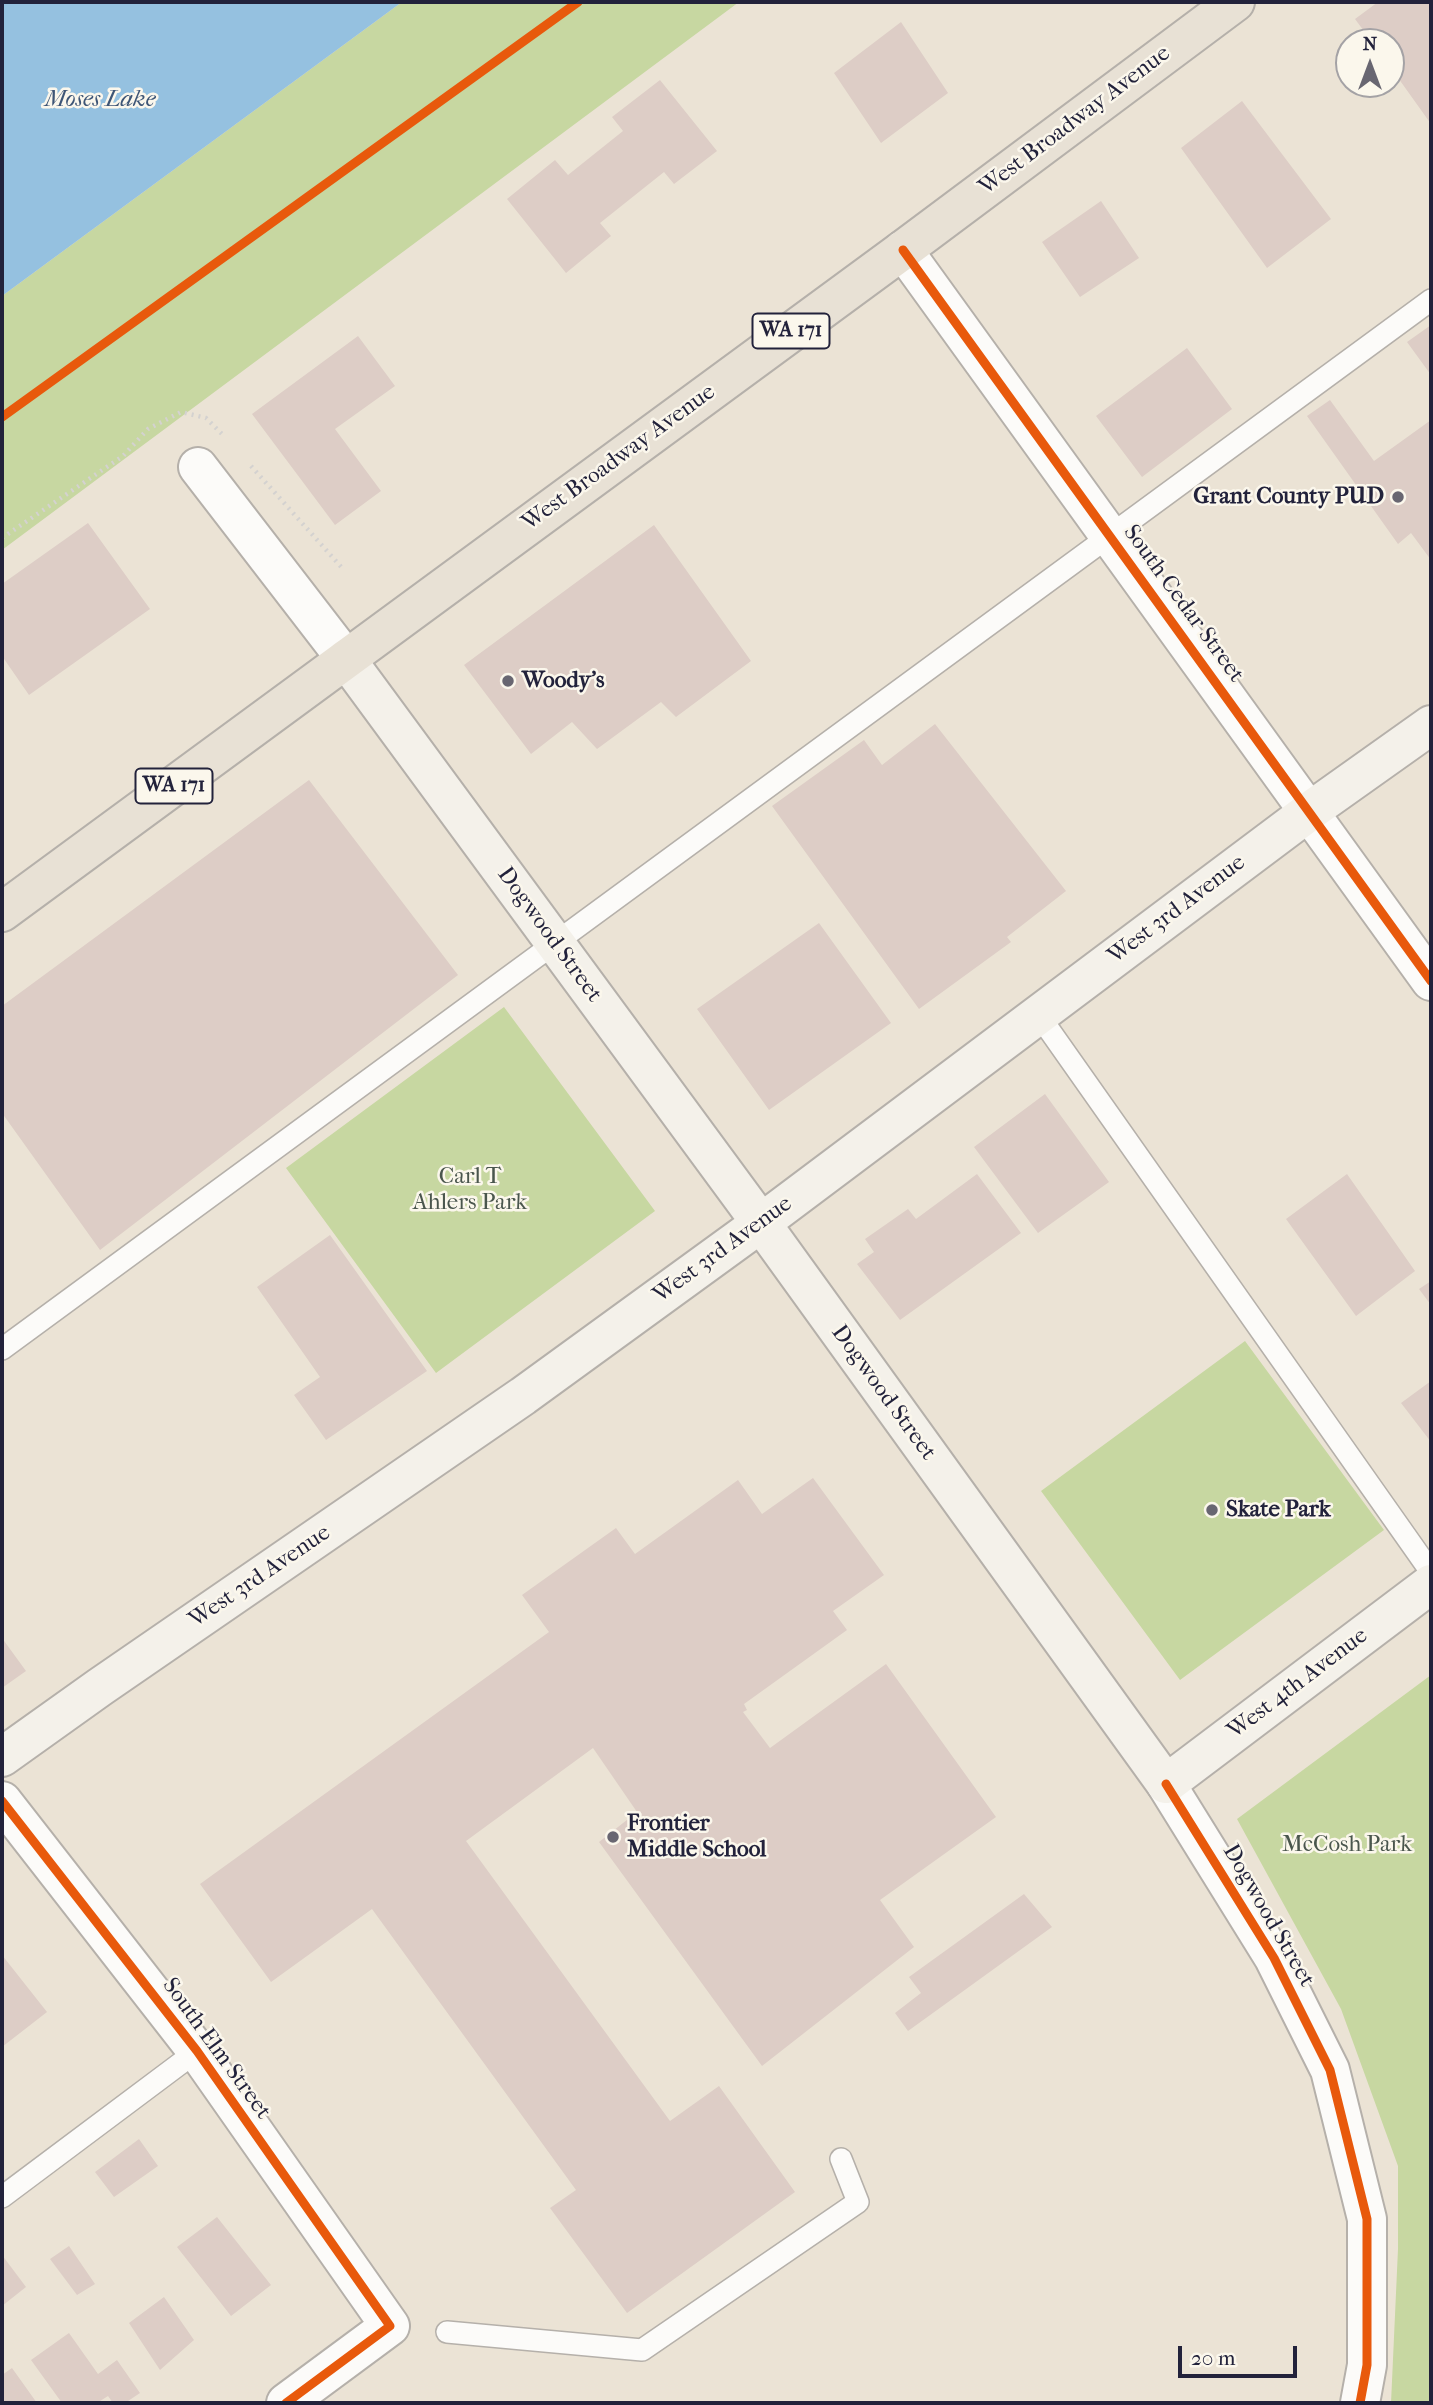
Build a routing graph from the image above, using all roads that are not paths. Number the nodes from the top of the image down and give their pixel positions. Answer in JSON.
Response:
{"nodes":[{"id":1,"x":1235,"y":2,"type":"edge"},
{"id":2,"x":903,"y":250,"type":"junction"},
{"id":3,"x":1431,"y":300,"type":"edge"},
{"id":4,"x":198,"y":467,"type":"dead end"},
{"id":5,"x":1111,"y":537,"type":"junction"},
{"id":6,"x":346,"y":659,"type":"junction"},
{"id":7,"x":1431,"y":725,"type":"edge"},
{"id":8,"x":1310,"y":811,"type":"junction"},
{"id":9,"x":2,"y":912,"type":"edge"},
{"id":10,"x":555,"y":944,"type":"junction"},
{"id":11,"x":1431,"y":981,"type":"edge"},
{"id":12,"x":1038,"y":1014,"type":"junction"},
{"id":13,"x":761,"y":1223,"type":"junction"},
{"id":14,"x":2,"y":1349,"type":"edge"},
{"id":15,"x":1431,"y":1572,"type":"edge"},
{"id":16,"x":1431,"y":1584,"type":"edge"},
{"id":17,"x":2,"y":1757,"type":"edge"},
{"id":18,"x":1166,"y":1784,"type":"junction"},
{"id":19,"x":2,"y":1801,"type":"edge"},
{"id":20,"x":197,"y":2051,"type":"junction"},
{"id":21,"x":841,"y":2159,"type":"dead end"},
{"id":22,"x":2,"y":2197,"type":"edge"},
{"id":23,"x":447,"y":2332,"type":"dead end"},
{"id":24,"x":286,"y":2403,"type":"edge"},
{"id":25,"x":1360,"y":2403,"type":"edge"}],
"edges":[{"from":1,"to":2,"type":"main road","name":"West Broadway Avenue","number":"WA 171"},
{"from":2,"to":5,"type":"street","name":"South Cedar Street"},
{"from":2,"to":6,"type":"main road","name":"West Broadway Avenue","number":"WA 171"},
{"from":3,"to":5,"type":"lane"},
{"from":4,"to":6,"type":"street","name":"Dogwood Street"},
{"from":5,"to":8,"type":"street","name":"South Cedar Street"},
{"from":5,"to":10,"type":"lane"},
{"from":6,"to":9,"type":"main road","name":"West Broadway Avenue","number":"WA 171"},
{"from":6,"to":10,"type":"main road","name":"Dogwood Street"},
{"from":7,"to":8,"type":"main road","name":"West 3rd Avenue"},
{"from":8,"to":11,"type":"street","name":"South Cedar Street"},
{"from":8,"to":12,"type":"main road","name":"West 3rd Avenue"},
{"from":10,"to":13,"type":"main road","name":"Dogwood Street"},
{"from":10,"to":14,"type":"lane"},
{"from":12,"to":13,"type":"main road","name":"West 3rd Avenue"},
{"from":12,"to":15,"type":"lane"},
{"from":13,"to":17,"type":"main road","name":"West 3rd Avenue"},
{"from":13,"to":18,"type":"main road","name":"Dogwood Street"},
{"from":16,"to":18,"type":"main road","name":"West 4th Avenue"},
{"from":18,"to":25,"type":"street","name":"Dogwood Street"},
{"from":19,"to":20,"type":"street","name":"South Elm Street"},
{"from":20,"to":22,"type":"lane"},
{"from":20,"to":24,"type":"street","name":"South Elm Street"},
{"from":21,"to":23,"type":"lane"}]}
